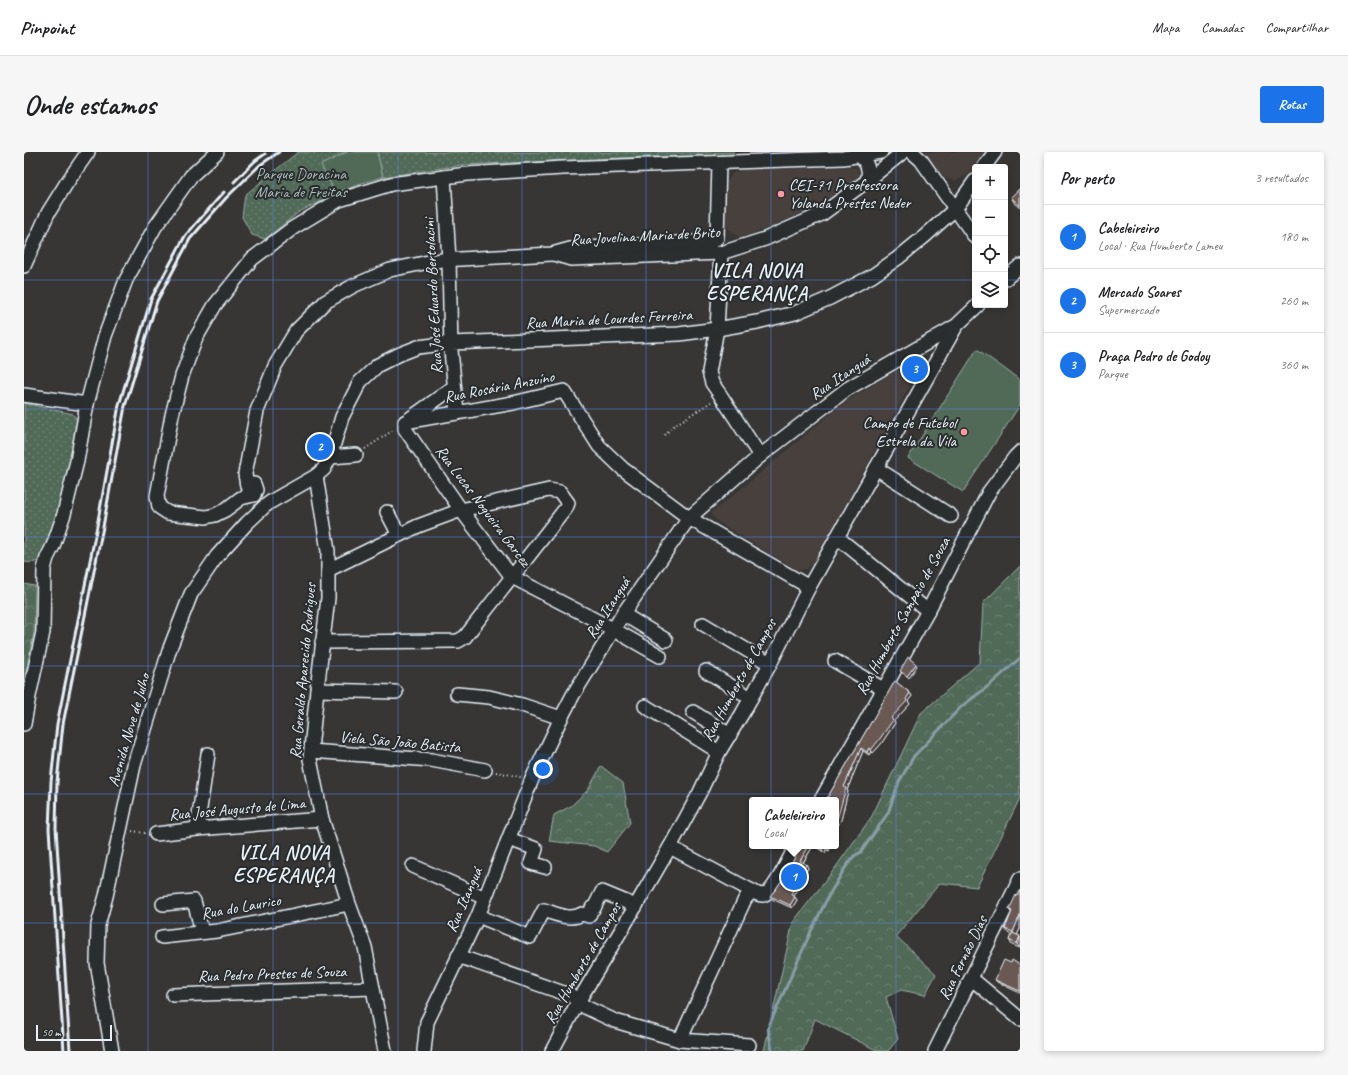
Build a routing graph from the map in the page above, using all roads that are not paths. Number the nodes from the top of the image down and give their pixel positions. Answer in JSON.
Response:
{"nodes":[{"id":1,"x":88,"y":152,"type":"edge"},
{"id":2,"x":217,"y":152,"type":"edge"},
{"id":3,"x":903,"y":152,"type":"edge"},
{"id":4,"x":912,"y":152,"type":"edge"},
{"id":5,"x":995,"y":152,"type":"edge"},
{"id":6,"x":877,"y":153,"type":"edge"},
{"id":7,"x":860,"y":156,"type":"junction"},
{"id":8,"x":888,"y":158,"type":"edge"},
{"id":9,"x":719,"y":163,"type":"junction"},
{"id":10,"x":986,"y":164,"type":"edge"},
{"id":11,"x":868,"y":175,"type":"junction"},
{"id":12,"x":444,"y":177,"type":"junction"},
{"id":13,"x":972,"y":185,"type":"edge"},
{"id":14,"x":955,"y":210,"type":"junction"},
{"id":15,"x":974,"y":236,"type":"edge"},
{"id":16,"x":721,"y":253,"type":"junction"},
{"id":17,"x":552,"y":254,"type":"junction"},
{"id":18,"x":449,"y":260,"type":"junction"},
{"id":19,"x":24,"y":266,"type":"edge"},
{"id":20,"x":1020,"y":266,"type":"edge"},
{"id":21,"x":1008,"y":276,"type":"edge"},
{"id":22,"x":975,"y":308,"type":"edge"},
{"id":23,"x":956,"y":326,"type":"junction"},
{"id":24,"x":717,"y":329,"type":"junction"},
{"id":25,"x":451,"y":343,"type":"junction"},
{"id":26,"x":913,"y":351,"type":"junction"},
{"id":27,"x":931,"y":372,"type":"junction"},
{"id":28,"x":454,"y":387,"type":"junction"},
{"id":29,"x":24,"y":394,"type":"edge"},
{"id":30,"x":87,"y":404,"type":"junction"},
{"id":31,"x":457,"y":413,"type":"junction"},
{"id":32,"x":405,"y":422,"type":"junction"},
{"id":33,"x":1020,"y":452,"type":"edge"},
{"id":34,"x":356,"y":455,"type":"road end"},
{"id":35,"x":760,"y":456,"type":"junction"},
{"id":36,"x":330,"y":458,"type":"junction"},
{"id":37,"x":876,"y":468,"type":"junction"},
{"id":38,"x":316,"y":476,"type":"junction"},
{"id":39,"x":251,"y":484,"type":"junction"},
{"id":40,"x":269,"y":503,"type":"junction"},
{"id":41,"x":231,"y":505,"type":"junction"},
{"id":42,"x":461,"y":510,"type":"junction"},
{"id":43,"x":387,"y":512,"type":"dead end"},
{"id":44,"x":951,"y":516,"type":"dead end"},
{"id":45,"x":689,"y":518,"type":"junction"},
{"id":46,"x":399,"y":535,"type":"junction"},
{"id":47,"x":837,"y":537,"type":"junction"},
{"id":48,"x":328,"y":570,"type":"junction"},
{"id":49,"x":512,"y":577,"type":"junction"},
{"id":50,"x":809,"y":588,"type":"junction"},
{"id":51,"x":928,"y":611,"type":"junction"},
{"id":52,"x":623,"y":614,"type":"junction"},
{"id":53,"x":703,"y":624,"type":"dead end"},
{"id":54,"x":613,"y":629,"type":"junction"},
{"id":55,"x":666,"y":640,"type":"dead end"},
{"id":56,"x":322,"y":642,"type":"junction"},
{"id":57,"x":660,"y":656,"type":"dead end"},
{"id":58,"x":835,"y":661,"type":"dead end"},
{"id":59,"x":770,"y":664,"type":"junction"},
{"id":60,"x":706,"y":671,"type":"dead end"},
{"id":61,"x":883,"y":689,"type":"junction"},
{"id":62,"x":317,"y":690,"type":"junction"},
{"id":63,"x":396,"y":692,"type":"dead end"},
{"id":64,"x":457,"y":694,"type":"dead end"},
{"id":65,"x":751,"y":698,"type":"junction"},
{"id":66,"x":645,"y":706,"type":"dead end"},
{"id":67,"x":693,"y":712,"type":"dead end"},
{"id":68,"x":560,"y":718,"type":"junction"},
{"id":69,"x":24,"y":724,"type":"edge"},
{"id":70,"x":730,"y":735,"type":"junction"},
{"id":71,"x":311,"y":751,"type":"junction"},
{"id":72,"x":719,"y":752,"type":"junction"},
{"id":73,"x":208,"y":754,"type":"dead end"},
{"id":74,"x":485,"y":770,"type":"road end"},
{"id":75,"x":823,"y":797,"type":"edge"},
{"id":76,"x":322,"y":819,"type":"junction"},
{"id":77,"x":196,"y":829,"type":"junction"},
{"id":78,"x":156,"y":834,"type":"dead end"},
{"id":79,"x":508,"y":839,"type":"junction"},
{"id":80,"x":670,"y":847,"type":"junction"},
{"id":81,"x":794,"y":849,"type":"edge"},
{"id":82,"x":413,"y":866,"type":"dead end"},
{"id":83,"x":544,"y":867,"type":"dead end"},
{"id":84,"x":1020,"y":880,"type":"edge"},
{"id":85,"x":752,"y":891,"type":"junction"},
{"id":86,"x":485,"y":898,"type":"junction"},
{"id":87,"x":163,"y":904,"type":"dead end"},
{"id":88,"x":349,"y":904,"type":"junction"},
{"id":89,"x":636,"y":906,"type":"junction"},
{"id":90,"x":478,"y":916,"type":"junction"},
{"id":91,"x":202,"y":932,"type":"junction"},
{"id":92,"x":162,"y":937,"type":"dead end"},
{"id":93,"x":458,"y":956,"type":"junction"},
{"id":94,"x":972,"y":979,"type":"junction"},
{"id":95,"x":373,"y":988,"type":"junction"},
{"id":96,"x":173,"y":994,"type":"dead end"},
{"id":97,"x":578,"y":1002,"type":"junction"},
{"id":98,"x":1020,"y":1019,"type":"edge"},
{"id":99,"x":680,"y":1040,"type":"junction"},
{"id":100,"x":749,"y":1045,"type":"dead end"},
{"id":101,"x":112,"y":1051,"type":"edge"},
{"id":102,"x":385,"y":1051,"type":"edge"},
{"id":103,"x":424,"y":1051,"type":"edge"},
{"id":104,"x":552,"y":1051,"type":"edge"},
{"id":105,"x":935,"y":1051,"type":"edge"}],
"edges":[{"from":1,"to":19,"type":"street"},
{"from":2,"to":30,"type":"street"},
{"from":3,"to":8,"type":"street","name":"Rua Jovelina Maria de Brito"},
{"from":4,"to":14,"type":"street"},
{"from":5,"to":10,"type":"street"},
{"from":6,"to":7,"type":"street"},
{"from":6,"to":11,"type":"street"},
{"from":7,"to":9,"type":"street"},
{"from":7,"to":11,"type":"street"},
{"from":8,"to":11,"type":"street","name":"Rua Jovelina Maria de Brito"},
{"from":9,"to":12,"type":"street"},
{"from":9,"to":17,"type":"street","name":"Rua Jovelina Maria de Brito"},
{"from":11,"to":16,"type":"street","name":"Rua Jovelina Maria de Brito"},
{"from":12,"to":18,"type":"street","name":"Rua José Eduardo Bertolacini"},
{"from":12,"to":41,"type":"street"},
{"from":13,"to":14,"type":"street","name":"Rua Maria de Lourdes Ferreira"},
{"from":14,"to":15,"type":"street"},
{"from":14,"to":24,"type":"street","name":"Rua Maria de Lourdes Ferreira"},
{"from":16,"to":17,"type":"street","name":"Rua Jovelina Maria de Brito"},
{"from":16,"to":24,"type":"street"},
{"from":17,"to":18,"type":"street","name":"Rua Jovelina Maria de Brito"},
{"from":18,"to":25,"type":"street","name":"Rua José Eduardo Bertolacini"},
{"from":18,"to":39,"type":"street","name":"Rua Jovelina Maria de Brito"},
{"from":20,"to":21,"type":"street"},
{"from":22,"to":23,"type":"street","name":"Rua Itanguá"},
{"from":23,"to":26,"type":"street","name":"Rua Itanguá"},
{"from":23,"to":27,"type":"street","name":"Rua Humberto de Campos"},
{"from":24,"to":25,"type":"street","name":"Rua Maria de Lourdes Ferreira"},
{"from":24,"to":35,"type":"street"},
{"from":25,"to":28,"type":"street","name":"Rua José Eduardo Bertolacini"},
{"from":25,"to":36,"type":"street","name":"Rua Maria de Lourdes Ferreira"},
{"from":26,"to":27,"type":"street"},
{"from":26,"to":35,"type":"street","name":"Rua Itanguá"},
{"from":27,"to":37,"type":"street","name":"Rua Humberto de Campos"},
{"from":28,"to":31,"type":"street","name":"Rua José Eduardo Bertolacini"},
{"from":28,"to":32,"type":"street","name":"Rua Rosária Anzuíno"},
{"from":29,"to":30,"type":"street"},
{"from":30,"to":69,"type":"street"},
{"from":31,"to":32,"type":"street","name":"Rua Rosária Anzuíno"},
{"from":31,"to":45,"type":"street","name":"Rua Rosária Anzuíno"},
{"from":32,"to":42,"type":"street","name":"Rua Lucas Nogueira Garcez"},
{"from":33,"to":51,"type":"street","name":"Rua Humberto Sampaio de Souza"},
{"from":34,"to":36,"type":"street"},
{"from":35,"to":45,"type":"street","name":"Rua Itanguá"},
{"from":36,"to":38,"type":"street","name":"Rua Maria de Lourdes Ferreira"},
{"from":37,"to":44,"type":"street"},
{"from":37,"to":47,"type":"street","name":"Rua Humberto de Campos"},
{"from":38,"to":40,"type":"street","name":"Avenida Nove de Julho"},
{"from":38,"to":48,"type":"street","name":"Rua Geraldo Aparecido Rodrigues"},
{"from":39,"to":40,"type":"street"},
{"from":39,"to":41,"type":"street"},
{"from":39,"to":41,"type":"street"},
{"from":40,"to":101,"type":"street","name":"Avenida Nove de Julho"},
{"from":42,"to":46,"type":"street"},
{"from":42,"to":49,"type":"street","name":"Rua Lucas Nogueira Garcez"},
{"from":42,"to":49,"type":"street"},
{"from":43,"to":46,"type":"street"},
{"from":45,"to":50,"type":"street"},
{"from":45,"to":52,"type":"street","name":"Rua Itanguá"},
{"from":46,"to":48,"type":"street"},
{"from":47,"to":50,"type":"street","name":"Rua Humberto de Campos"},
{"from":47,"to":51,"type":"street"},
{"from":48,"to":56,"type":"street","name":"Rua Geraldo Aparecido Rodrigues"},
{"from":49,"to":54,"type":"street","name":"Rua Lucas Nogueira Garcez"},
{"from":49,"to":56,"type":"street"},
{"from":50,"to":59,"type":"street","name":"Rua Humberto de Campos"},
{"from":51,"to":61,"type":"street","name":"Rua Humberto Sampaio de Souza"},
{"from":52,"to":54,"type":"street","name":"Rua Itanguá"},
{"from":52,"to":55,"type":"street"},
{"from":53,"to":59,"type":"street"},
{"from":54,"to":57,"type":"street","name":"Rua Lucas Nogueira Garcez"},
{"from":54,"to":68,"type":"street","name":"Rua Itanguá"},
{"from":56,"to":62,"type":"street","name":"Rua Geraldo Aparecido Rodrigues"},
{"from":58,"to":61,"type":"street"},
{"from":59,"to":65,"type":"street","name":"Rua Humberto de Campos"},
{"from":60,"to":65,"type":"street"},
{"from":61,"to":75,"type":"street","name":"Rua Humberto Sampaio de Souza"},
{"from":62,"to":63,"type":"street"},
{"from":62,"to":71,"type":"street","name":"Rua Geraldo Aparecido Rodrigues"},
{"from":64,"to":68,"type":"street"},
{"from":65,"to":70,"type":"street","name":"Rua Humberto de Campos"},
{"from":66,"to":72,"type":"street"},
{"from":67,"to":70,"type":"street"},
{"from":68,"to":79,"type":"street","name":"Rua Itanguá"},
{"from":70,"to":72,"type":"street","name":"Rua Humberto de Campos"},
{"from":71,"to":74,"type":"street","name":"Viela São João Batista"},
{"from":71,"to":76,"type":"street","name":"Rua Geraldo Aparecido Rodrigues"},
{"from":72,"to":80,"type":"street","name":"Rua Humberto de Campos"},
{"from":73,"to":77,"type":"street"},
{"from":76,"to":77,"type":"street","name":"Rua José Augusto de Lima"},
{"from":76,"to":88,"type":"street","name":"Rua Geraldo Aparecido Rodrigues"},
{"from":77,"to":78,"type":"street","name":"Rua José Augusto de Lima"},
{"from":79,"to":83,"type":"street"},
{"from":79,"to":86,"type":"street","name":"Rua Itanguá"},
{"from":80,"to":85,"type":"street"},
{"from":80,"to":89,"type":"street","name":"Rua Humberto de Campos"},
{"from":81,"to":85,"type":"street"},
{"from":82,"to":86,"type":"street"},
{"from":84,"to":94,"type":"street","name":"Rua Fernão Dias"},
{"from":85,"to":99,"type":"street"},
{"from":86,"to":90,"type":"street","name":"Rua Itanguá"},
{"from":87,"to":91,"type":"street"},
{"from":88,"to":91,"type":"street","name":"Rua do Laurico"},
{"from":88,"to":95,"type":"street","name":"Rua Geraldo Aparecido Rodrigues"},
{"from":89,"to":90,"type":"street"},
{"from":89,"to":97,"type":"street","name":"Rua Humberto de Campos"},
{"from":90,"to":93,"type":"street","name":"Rua Itanguá"},
{"from":91,"to":92,"type":"street","name":"Rua do Laurico"},
{"from":93,"to":97,"type":"street"},
{"from":93,"to":103,"type":"street","name":"Rua Itanguá"},
{"from":94,"to":98,"type":"street"},
{"from":94,"to":105,"type":"street","name":"Rua Fernão Dias"},
{"from":95,"to":96,"type":"street","name":"Rua Pedro Prestes de Souza"},
{"from":95,"to":102,"type":"street","name":"Rua Geraldo Aparecido Rodrigues"},
{"from":97,"to":99,"type":"street"},
{"from":97,"to":104,"type":"street","name":"Rua Humberto de Campos"},
{"from":99,"to":100,"type":"street"}]}
